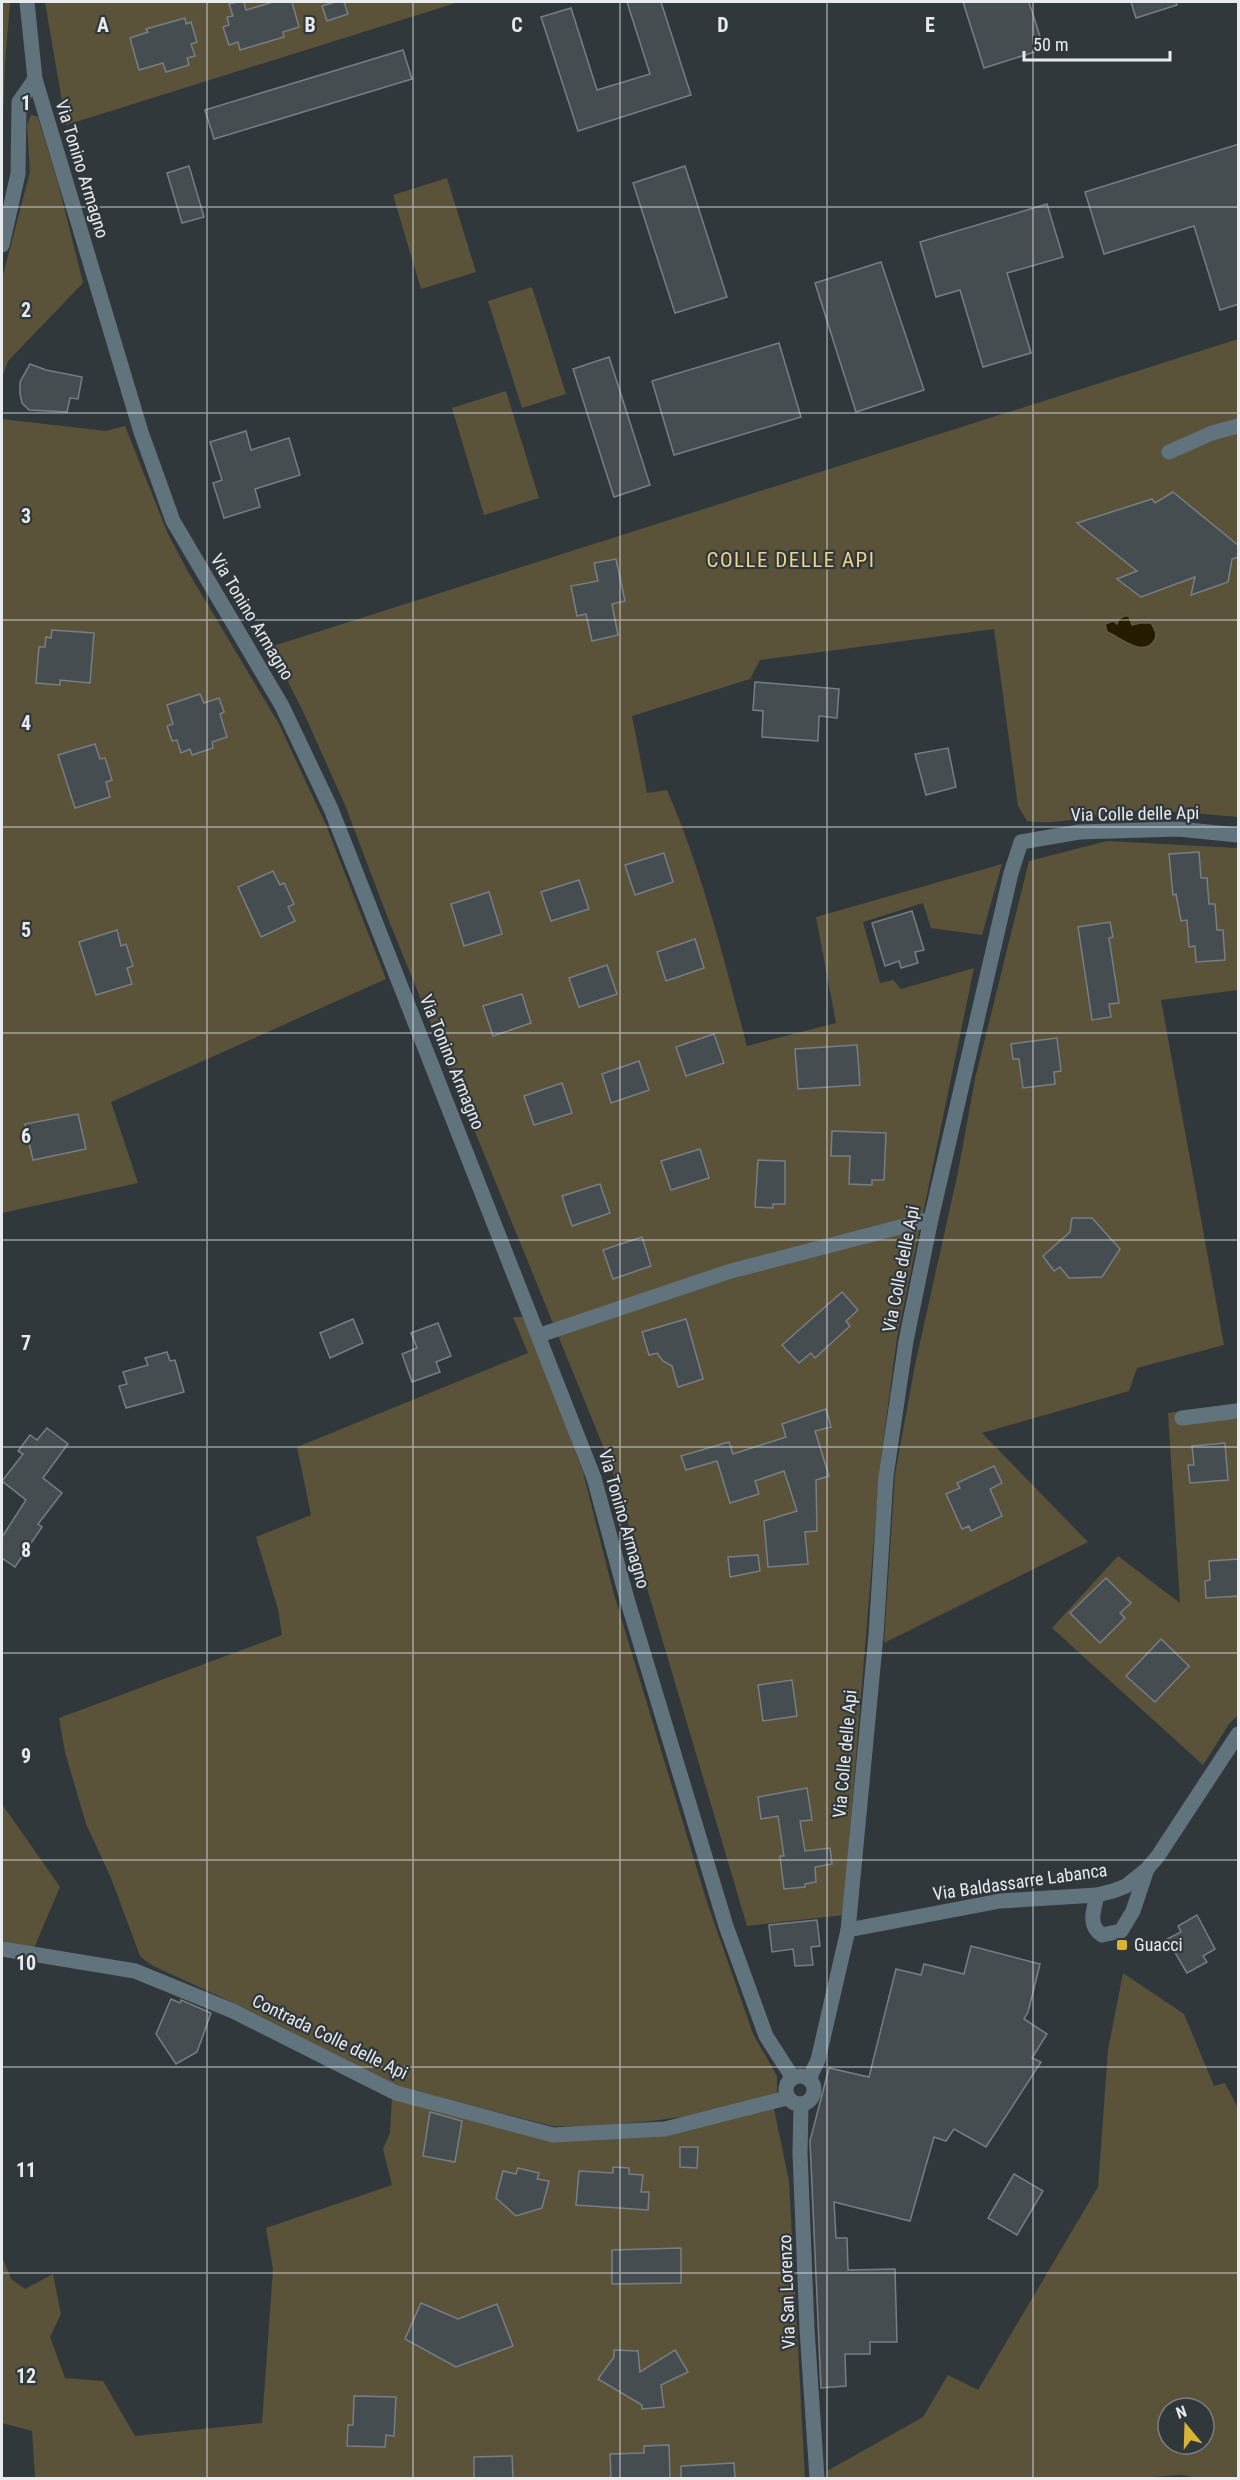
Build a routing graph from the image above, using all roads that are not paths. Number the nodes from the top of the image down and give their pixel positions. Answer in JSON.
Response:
{"nodes":[{"id":1,"x":27,"y":2,"type":"edge"},
{"id":2,"x":35,"y":79,"type":"junction"},
{"id":3,"x":2,"y":245,"type":"edge"},
{"id":4,"x":1239,"y":426,"type":"edge"},
{"id":5,"x":1169,"y":452,"type":"dead end"},
{"id":6,"x":1239,"y":835,"type":"edge"},
{"id":7,"x":931,"y":1219,"type":"junction"},
{"id":8,"x":540,"y":1335,"type":"junction"},
{"id":9,"x":1239,"y":1411,"type":"edge"},
{"id":10,"x":1182,"y":1418,"type":"dead end"},
{"id":11,"x":1239,"y":1734,"type":"edge"},
{"id":12,"x":1147,"y":1869,"type":"junction"},
{"id":13,"x":1097,"y":1895,"type":"junction"},
{"id":14,"x":848,"y":1930,"type":"junction"},
{"id":15,"x":2,"y":1949,"type":"edge"},
{"id":16,"x":793,"y":2078,"type":"junction"},
{"id":17,"x":808,"y":2079,"type":"junction"},
{"id":18,"x":794,"y":2101,"type":"junction"},
{"id":19,"x":817,"y":2478,"type":"edge"}],
"edges":[{"from":1,"to":2,"type":"street"},
{"from":2,"to":3,"type":"street"},
{"from":2,"to":8,"type":"street","name":"Via Tonino Armagno"},
{"from":4,"to":5,"type":"street"},
{"from":6,"to":7,"type":"street","name":"Via Colle delle Api"},
{"from":7,"to":8,"type":"street"},
{"from":7,"to":14,"type":"street","name":"Via Colle delle Api"},
{"from":8,"to":16,"type":"street","name":"Via Tonino Armagno"},
{"from":9,"to":10,"type":"street"},
{"from":11,"to":12,"type":"street","name":"Via Baldassarre Labanca"},
{"from":12,"to":13,"type":"street","name":"Via Baldassarre Labanca"},
{"from":12,"to":13,"type":"street"},
{"from":13,"to":14,"type":"street","name":"Via Baldassarre Labanca"},
{"from":14,"to":17,"type":"street"},
{"from":15,"to":18,"type":"street","name":"Contrada Colle delle Api"},
{"from":16,"to":17,"type":"street"},
{"from":16,"to":18,"type":"street"},
{"from":17,"to":18,"type":"street"},
{"from":18,"to":19,"type":"street","name":"Via San Lorenzo"}]}
